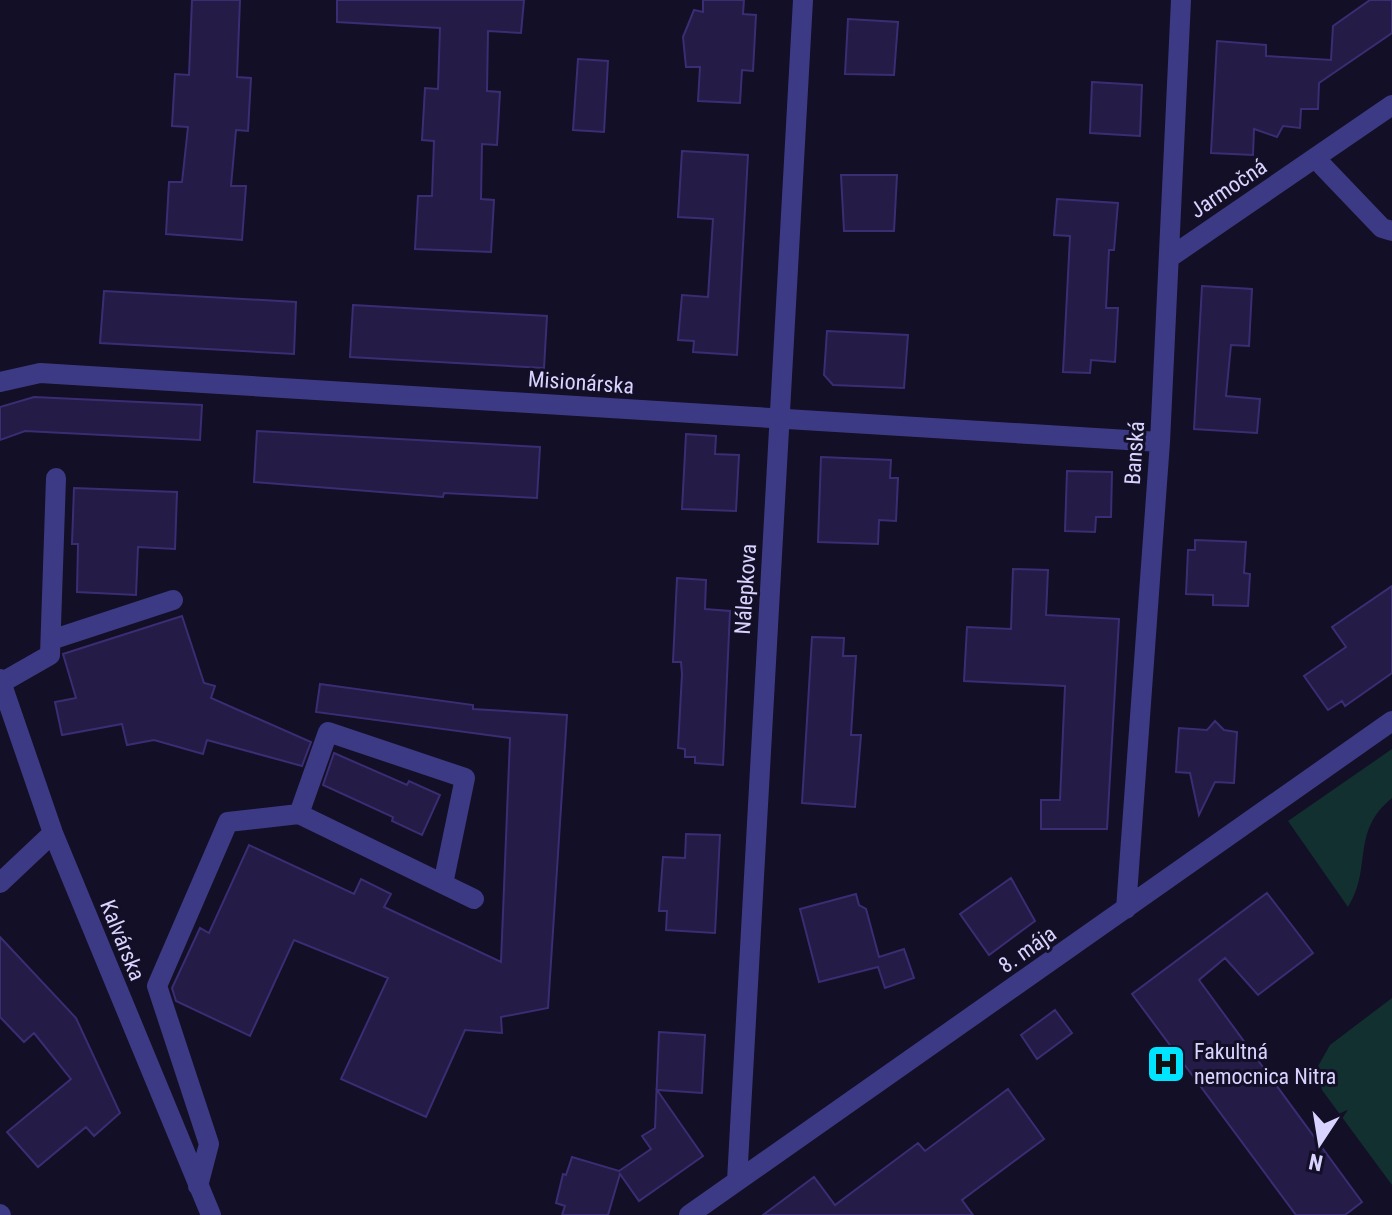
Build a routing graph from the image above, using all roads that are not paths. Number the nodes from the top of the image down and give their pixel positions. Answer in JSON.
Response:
{"nodes":[{"id":1,"x":803,"y":0,"type":"edge"},
{"id":2,"x":1181,"y":0,"type":"edge"},
{"id":3,"x":1392,"y":105,"type":"edge"},
{"id":4,"x":1315,"y":158,"type":"junction"},
{"id":5,"x":1392,"y":231,"type":"edge"},
{"id":6,"x":1169,"y":258,"type":"junction"},
{"id":7,"x":0,"y":382,"type":"edge"},
{"id":8,"x":781,"y":419,"type":"junction"},
{"id":9,"x":1160,"y":442,"type":"junction"},
{"id":10,"x":56,"y":478,"type":"dead end"},
{"id":11,"x":173,"y":600,"type":"dead end"},
{"id":12,"x":51,"y":640,"type":"junction"},
{"id":13,"x":1,"y":681,"type":"edge"},
{"id":14,"x":1392,"y":721,"type":"edge"},
{"id":15,"x":299,"y":814,"type":"junction"},
{"id":16,"x":53,"y":833,"type":"junction"},
{"id":17,"x":0,"y":883,"type":"edge"},
{"id":18,"x":443,"y":884,"type":"junction"},
{"id":19,"x":474,"y":899,"type":"dead end"},
{"id":20,"x":1126,"y":909,"type":"junction"},
{"id":21,"x":737,"y":1181,"type":"junction"},
{"id":22,"x":198,"y":1186,"type":"junction"},
{"id":23,"x":211,"y":1215,"type":"edge"},
{"id":24,"x":689,"y":1215,"type":"edge"}],
"edges":[{"from":1,"to":8,"type":"street","name":"Nálepkova"},
{"from":2,"to":6,"type":"street","name":"Banská"},
{"from":3,"to":4,"type":"street","name":"Jarmočná"},
{"from":4,"to":5,"type":"street"},
{"from":4,"to":6,"type":"street","name":"Jarmočná"},
{"from":6,"to":9,"type":"street","name":"Banská"},
{"from":7,"to":8,"type":"street","name":"Misionárska"},
{"from":8,"to":9,"type":"street","name":"Misionárska"},
{"from":8,"to":21,"type":"street","name":"Nálepkova"},
{"from":9,"to":20,"type":"street","name":"Banská"},
{"from":10,"to":12,"type":"street"},
{"from":11,"to":12,"type":"street"},
{"from":12,"to":13,"type":"street"},
{"from":13,"to":16,"type":"street","name":"Kalvárska"},
{"from":14,"to":20,"type":"street","name":"8. mája"},
{"from":15,"to":18,"type":"street"},
{"from":15,"to":18,"type":"street"},
{"from":15,"to":22,"type":"street"},
{"from":16,"to":17,"type":"street"},
{"from":16,"to":22,"type":"street","name":"Kalvárska"},
{"from":18,"to":19,"type":"street"},
{"from":20,"to":21,"type":"street","name":"8. mája"},
{"from":21,"to":24,"type":"street","name":"8. mája"},
{"from":22,"to":23,"type":"street","name":"Kalvárska"}]}
